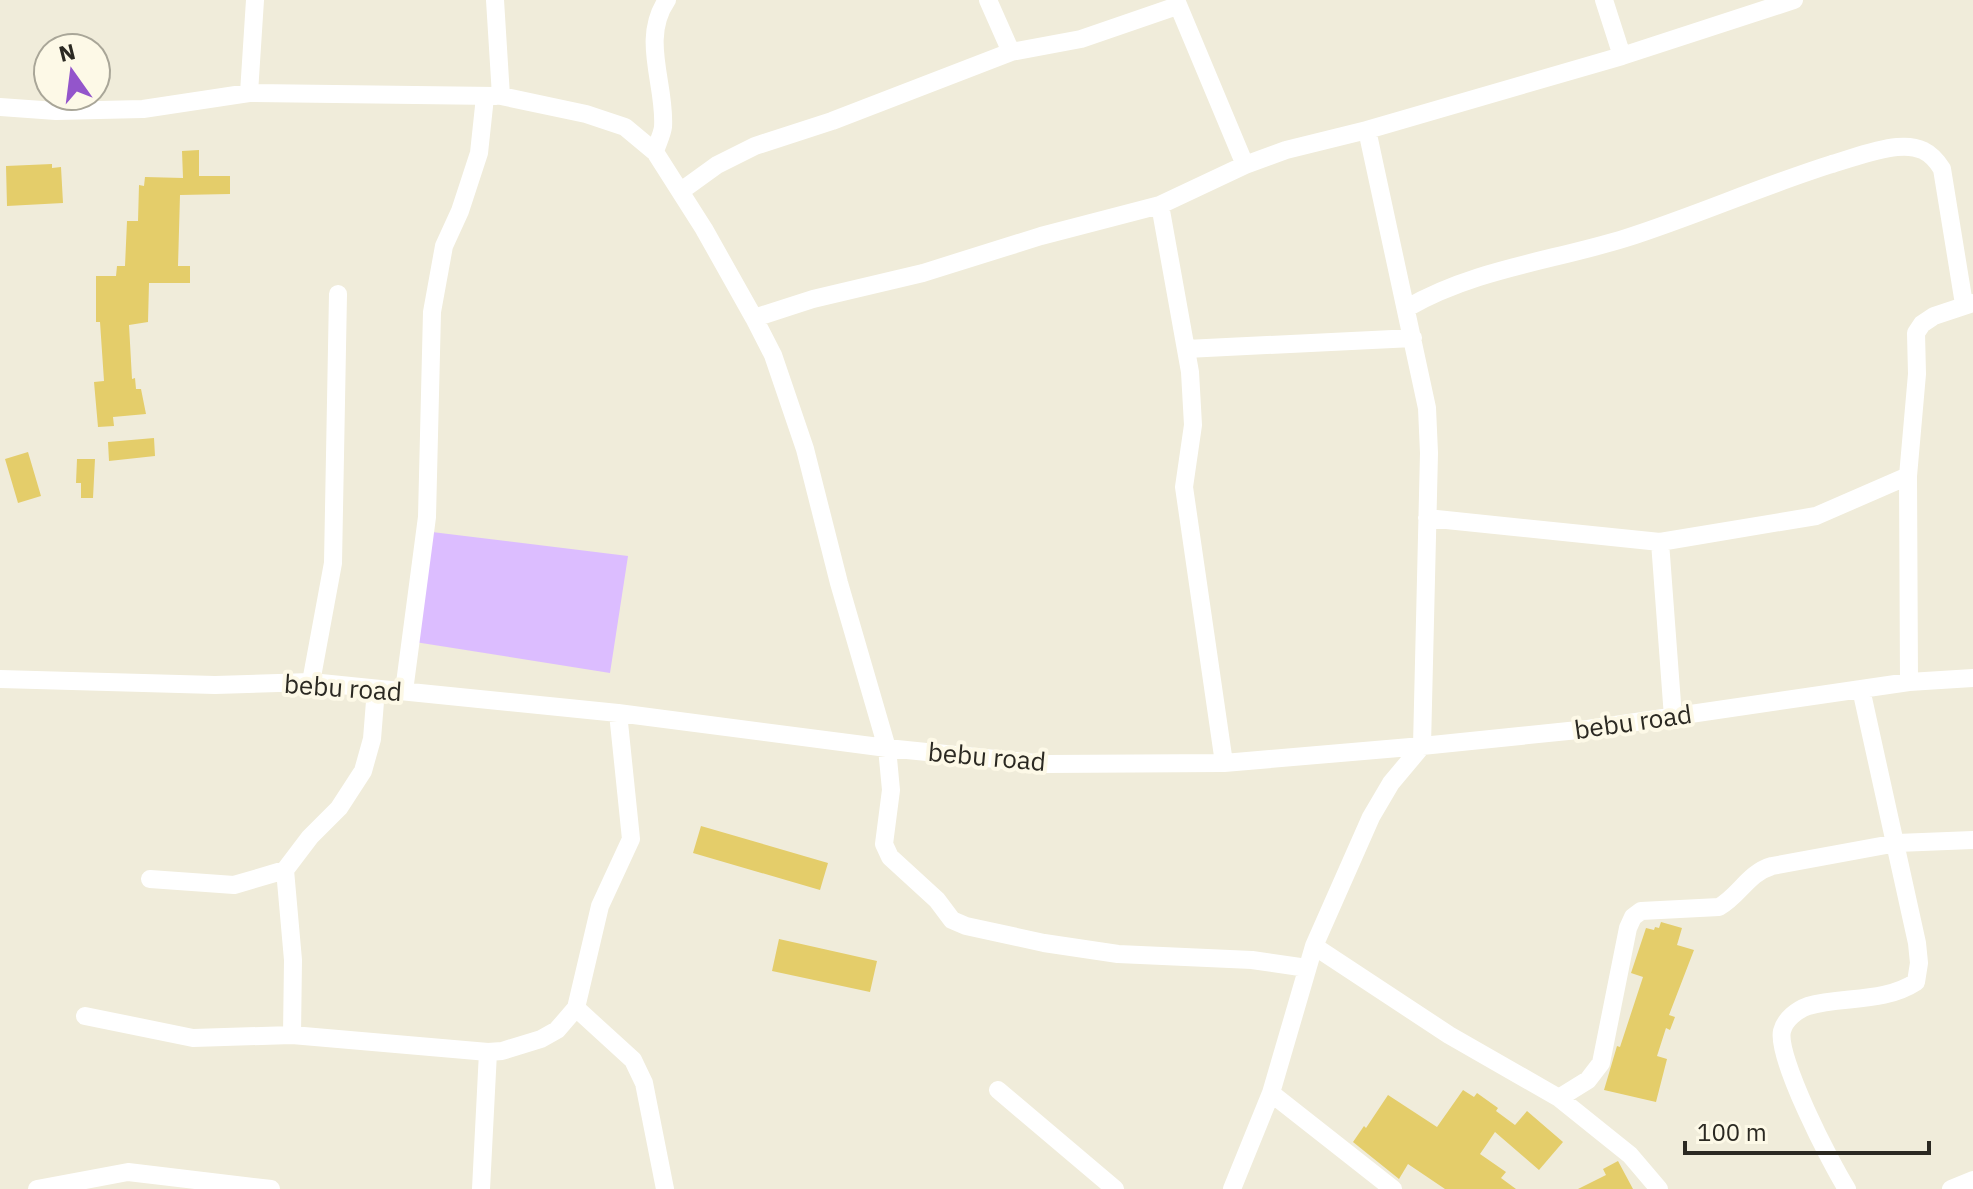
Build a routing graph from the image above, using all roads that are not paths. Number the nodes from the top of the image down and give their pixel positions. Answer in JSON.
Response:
{"nodes":[{"id":1,"x":255,"y":0,"type":"edge"},
{"id":2,"x":495,"y":0,"type":"edge"},
{"id":3,"x":667,"y":0,"type":"edge"},
{"id":4,"x":988,"y":0,"type":"edge"},
{"id":5,"x":1604,"y":0,"type":"edge"},
{"id":6,"x":1794,"y":0,"type":"edge"},
{"id":7,"x":1177,"y":3,"type":"edge"},
{"id":8,"x":1011,"y":52,"type":"junction"},
{"id":9,"x":1622,"y":56,"type":"junction"},
{"id":10,"x":249,"y":93,"type":"junction"},
{"id":11,"x":493,"y":96,"type":"junction"},
{"id":12,"x":0,"y":107,"type":"edge"},
{"id":13,"x":1367,"y":130,"type":"junction"},
{"id":14,"x":655,"y":152,"type":"junction"},
{"id":15,"x":1245,"y":165,"type":"junction"},
{"id":16,"x":681,"y":191,"type":"junction"},
{"id":17,"x":1160,"y":205,"type":"junction"},
{"id":18,"x":338,"y":294,"type":"dead end"},
{"id":19,"x":1969,"y":303,"type":"edge"},
{"id":20,"x":1407,"y":308,"type":"junction"},
{"id":21,"x":754,"y":318,"type":"junction"},
{"id":22,"x":1413,"y":338,"type":"junction"},
{"id":23,"x":1186,"y":349,"type":"junction"},
{"id":24,"x":1908,"y":476,"type":"junction"},
{"id":25,"x":1427,"y":518,"type":"junction"},
{"id":26,"x":1660,"y":542,"type":"junction"},
{"id":27,"x":1973,"y":678,"type":"edge"},
{"id":28,"x":0,"y":679,"type":"edge"},
{"id":29,"x":311,"y":682,"type":"junction"},
{"id":30,"x":1909,"y":682,"type":"junction"},
{"id":31,"x":376,"y":689,"type":"junction"},
{"id":32,"x":1861,"y":689,"type":"junction"},
{"id":33,"x":404,"y":691,"type":"junction"},
{"id":34,"x":618,"y":713,"type":"junction"},
{"id":35,"x":1673,"y":717,"type":"junction"},
{"id":36,"x":1422,"y":746,"type":"junction"},
{"id":37,"x":887,"y":748,"type":"junction"},
{"id":38,"x":1224,"y":763,"type":"junction"},
{"id":39,"x":1973,"y":840,"type":"edge"},
{"id":40,"x":1897,"y":843,"type":"junction"},
{"id":41,"x":285,"y":870,"type":"junction"},
{"id":42,"x":150,"y":879,"type":"dead end"},
{"id":43,"x":1314,"y":946,"type":"junction"},
{"id":44,"x":1307,"y":968,"type":"junction"},
{"id":45,"x":576,"y":1008,"type":"junction"},
{"id":46,"x":85,"y":1016,"type":"dead end"},
{"id":47,"x":292,"y":1035,"type":"junction"},
{"id":48,"x":488,"y":1052,"type":"junction"},
{"id":49,"x":998,"y":1090,"type":"dead end"},
{"id":50,"x":1271,"y":1093,"type":"junction"},
{"id":51,"x":1559,"y":1098,"type":"junction"},
{"id":52,"x":1973,"y":1180,"type":"edge"},
{"id":53,"x":37,"y":1189,"type":"edge"},
{"id":54,"x":271,"y":1189,"type":"edge"},
{"id":55,"x":481,"y":1189,"type":"edge"},
{"id":56,"x":665,"y":1189,"type":"edge"},
{"id":57,"x":1115,"y":1189,"type":"edge"},
{"id":58,"x":1232,"y":1189,"type":"edge"},
{"id":59,"x":1393,"y":1189,"type":"edge"},
{"id":60,"x":1659,"y":1189,"type":"edge"},
{"id":61,"x":1847,"y":1189,"type":"edge"},
{"id":62,"x":1951,"y":1189,"type":"edge"}],
"edges":[{"from":1,"to":10,"type":"street"},
{"from":2,"to":11,"type":"street"},
{"from":3,"to":14,"type":"street"},
{"from":4,"to":8,"type":"street"},
{"from":5,"to":9,"type":"street"},
{"from":6,"to":9,"type":"street"},
{"from":7,"to":8,"type":"street"},
{"from":7,"to":15,"type":"street"},
{"from":8,"to":16,"type":"street"},
{"from":9,"to":13,"type":"street"},
{"from":10,"to":11,"type":"street"},
{"from":10,"to":12,"type":"street"},
{"from":11,"to":14,"type":"street"},
{"from":11,"to":33,"type":"street"},
{"from":13,"to":15,"type":"street"},
{"from":13,"to":20,"type":"street"},
{"from":14,"to":16,"type":"street"},
{"from":15,"to":17,"type":"street"},
{"from":16,"to":21,"type":"street"},
{"from":17,"to":21,"type":"street"},
{"from":17,"to":23,"type":"street"},
{"from":18,"to":29,"type":"street"},
{"from":19,"to":20,"type":"street"},
{"from":19,"to":24,"type":"street"},
{"from":20,"to":22,"type":"street"},
{"from":21,"to":37,"type":"street"},
{"from":22,"to":23,"type":"street"},
{"from":22,"to":25,"type":"street"},
{"from":23,"to":38,"type":"street"},
{"from":24,"to":26,"type":"street"},
{"from":24,"to":30,"type":"street"},
{"from":25,"to":26,"type":"street"},
{"from":25,"to":36,"type":"street"},
{"from":26,"to":35,"type":"street"},
{"from":27,"to":30,"type":"street","name":"bebu road"},
{"from":28,"to":29,"type":"street","name":"bebu road"},
{"from":29,"to":31,"type":"street","name":"bebu road"},
{"from":30,"to":32,"type":"street","name":"bebu road"},
{"from":31,"to":33,"type":"street","name":"bebu road"},
{"from":31,"to":41,"type":"street"},
{"from":32,"to":35,"type":"street","name":"bebu road"},
{"from":32,"to":40,"type":"street"},
{"from":33,"to":34,"type":"street","name":"bebu road"},
{"from":34,"to":37,"type":"street","name":"bebu road"},
{"from":34,"to":45,"type":"street"},
{"from":35,"to":36,"type":"street","name":"bebu road"},
{"from":36,"to":38,"type":"street","name":"bebu road"},
{"from":36,"to":43,"type":"street"},
{"from":37,"to":38,"type":"street","name":"bebu road"},
{"from":37,"to":44,"type":"street"},
{"from":39,"to":40,"type":"street"},
{"from":40,"to":51,"type":"street"},
{"from":40,"to":61,"type":"street"},
{"from":41,"to":42,"type":"street"},
{"from":41,"to":47,"type":"street"},
{"from":43,"to":44,"type":"street"},
{"from":43,"to":51,"type":"street"},
{"from":44,"to":50,"type":"street"},
{"from":45,"to":48,"type":"street"},
{"from":45,"to":56,"type":"street"},
{"from":46,"to":47,"type":"street"},
{"from":47,"to":48,"type":"street"},
{"from":48,"to":55,"type":"street"},
{"from":49,"to":57,"type":"street"},
{"from":50,"to":58,"type":"street"},
{"from":50,"to":59,"type":"street"},
{"from":51,"to":60,"type":"street"},
{"from":52,"to":62,"type":"street"},
{"from":53,"to":54,"type":"street"}]}
